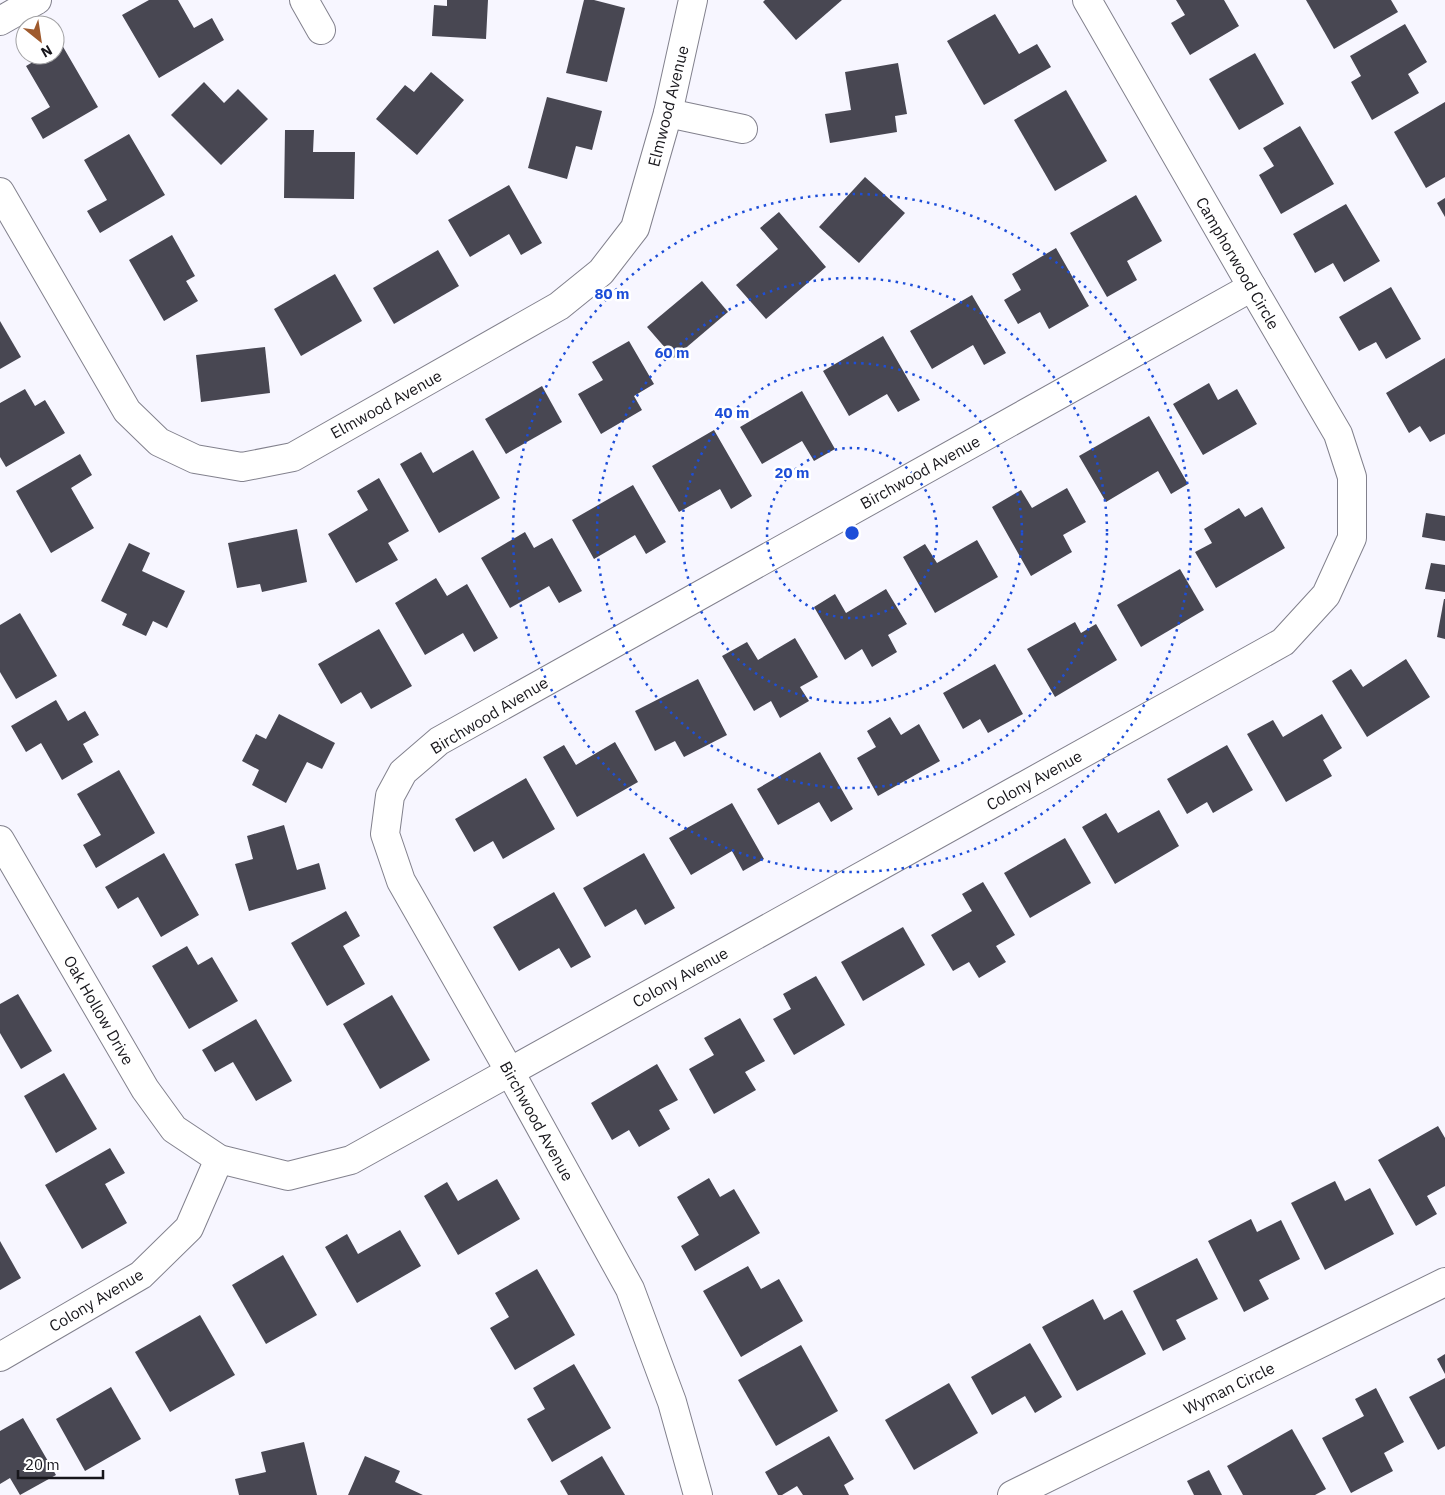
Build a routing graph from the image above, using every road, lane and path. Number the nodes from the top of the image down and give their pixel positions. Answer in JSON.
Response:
{"nodes":[{"id":1,"x":37,"y":0,"type":"edge"},
{"id":2,"x":304,"y":0,"type":"edge"},
{"id":3,"x":693,"y":0,"type":"edge"},
{"id":4,"x":1087,"y":0,"type":"edge"},
{"id":5,"x":0,"y":20,"type":"edge"},
{"id":6,"x":321,"y":30,"type":"dead end"},
{"id":7,"x":668,"y":113,"type":"junction"},
{"id":8,"x":744,"y":129,"type":"dead end"},
{"id":9,"x":0,"y":192,"type":"edge"},
{"id":10,"x":1252,"y":287,"type":"junction"},
{"id":11,"x":1352,"y":538,"type":"joint"},
{"id":12,"x":0,"y":840,"type":"edge"},
{"id":13,"x":510,"y":1072,"type":"junction"},
{"id":14,"x":219,"y":1159,"type":"junction"},
{"id":15,"x":1445,"y":1282,"type":"edge"},
{"id":16,"x":0,"y":1357,"type":"edge"},
{"id":17,"x":698,"y":1495,"type":"edge"},
{"id":18,"x":1012,"y":1495,"type":"edge"}],
"edges":[{"from":1,"to":5,"type":"street"},
{"from":2,"to":6,"type":"street"},
{"from":3,"to":7,"type":"street","name":"Elmwood Avenue"},
{"from":4,"to":10,"type":"street","name":"Camphorwood Circle"},
{"from":7,"to":8,"type":"street"},
{"from":7,"to":9,"type":"street","name":"Elmwood Avenue"},
{"from":10,"to":11,"type":"street","name":"Camphorwood Circle"},
{"from":10,"to":13,"type":"street","name":"Birchwood Avenue"},
{"from":11,"to":13,"type":"street","name":"Colony Avenue"},
{"from":12,"to":14,"type":"street","name":"Oak Hollow Drive"},
{"from":13,"to":14,"type":"street","name":"Colony Avenue"},
{"from":13,"to":17,"type":"street","name":"Birchwood Avenue"},
{"from":14,"to":16,"type":"street","name":"Colony Avenue"},
{"from":15,"to":18,"type":"street","name":"Wyman Circle"}]}
